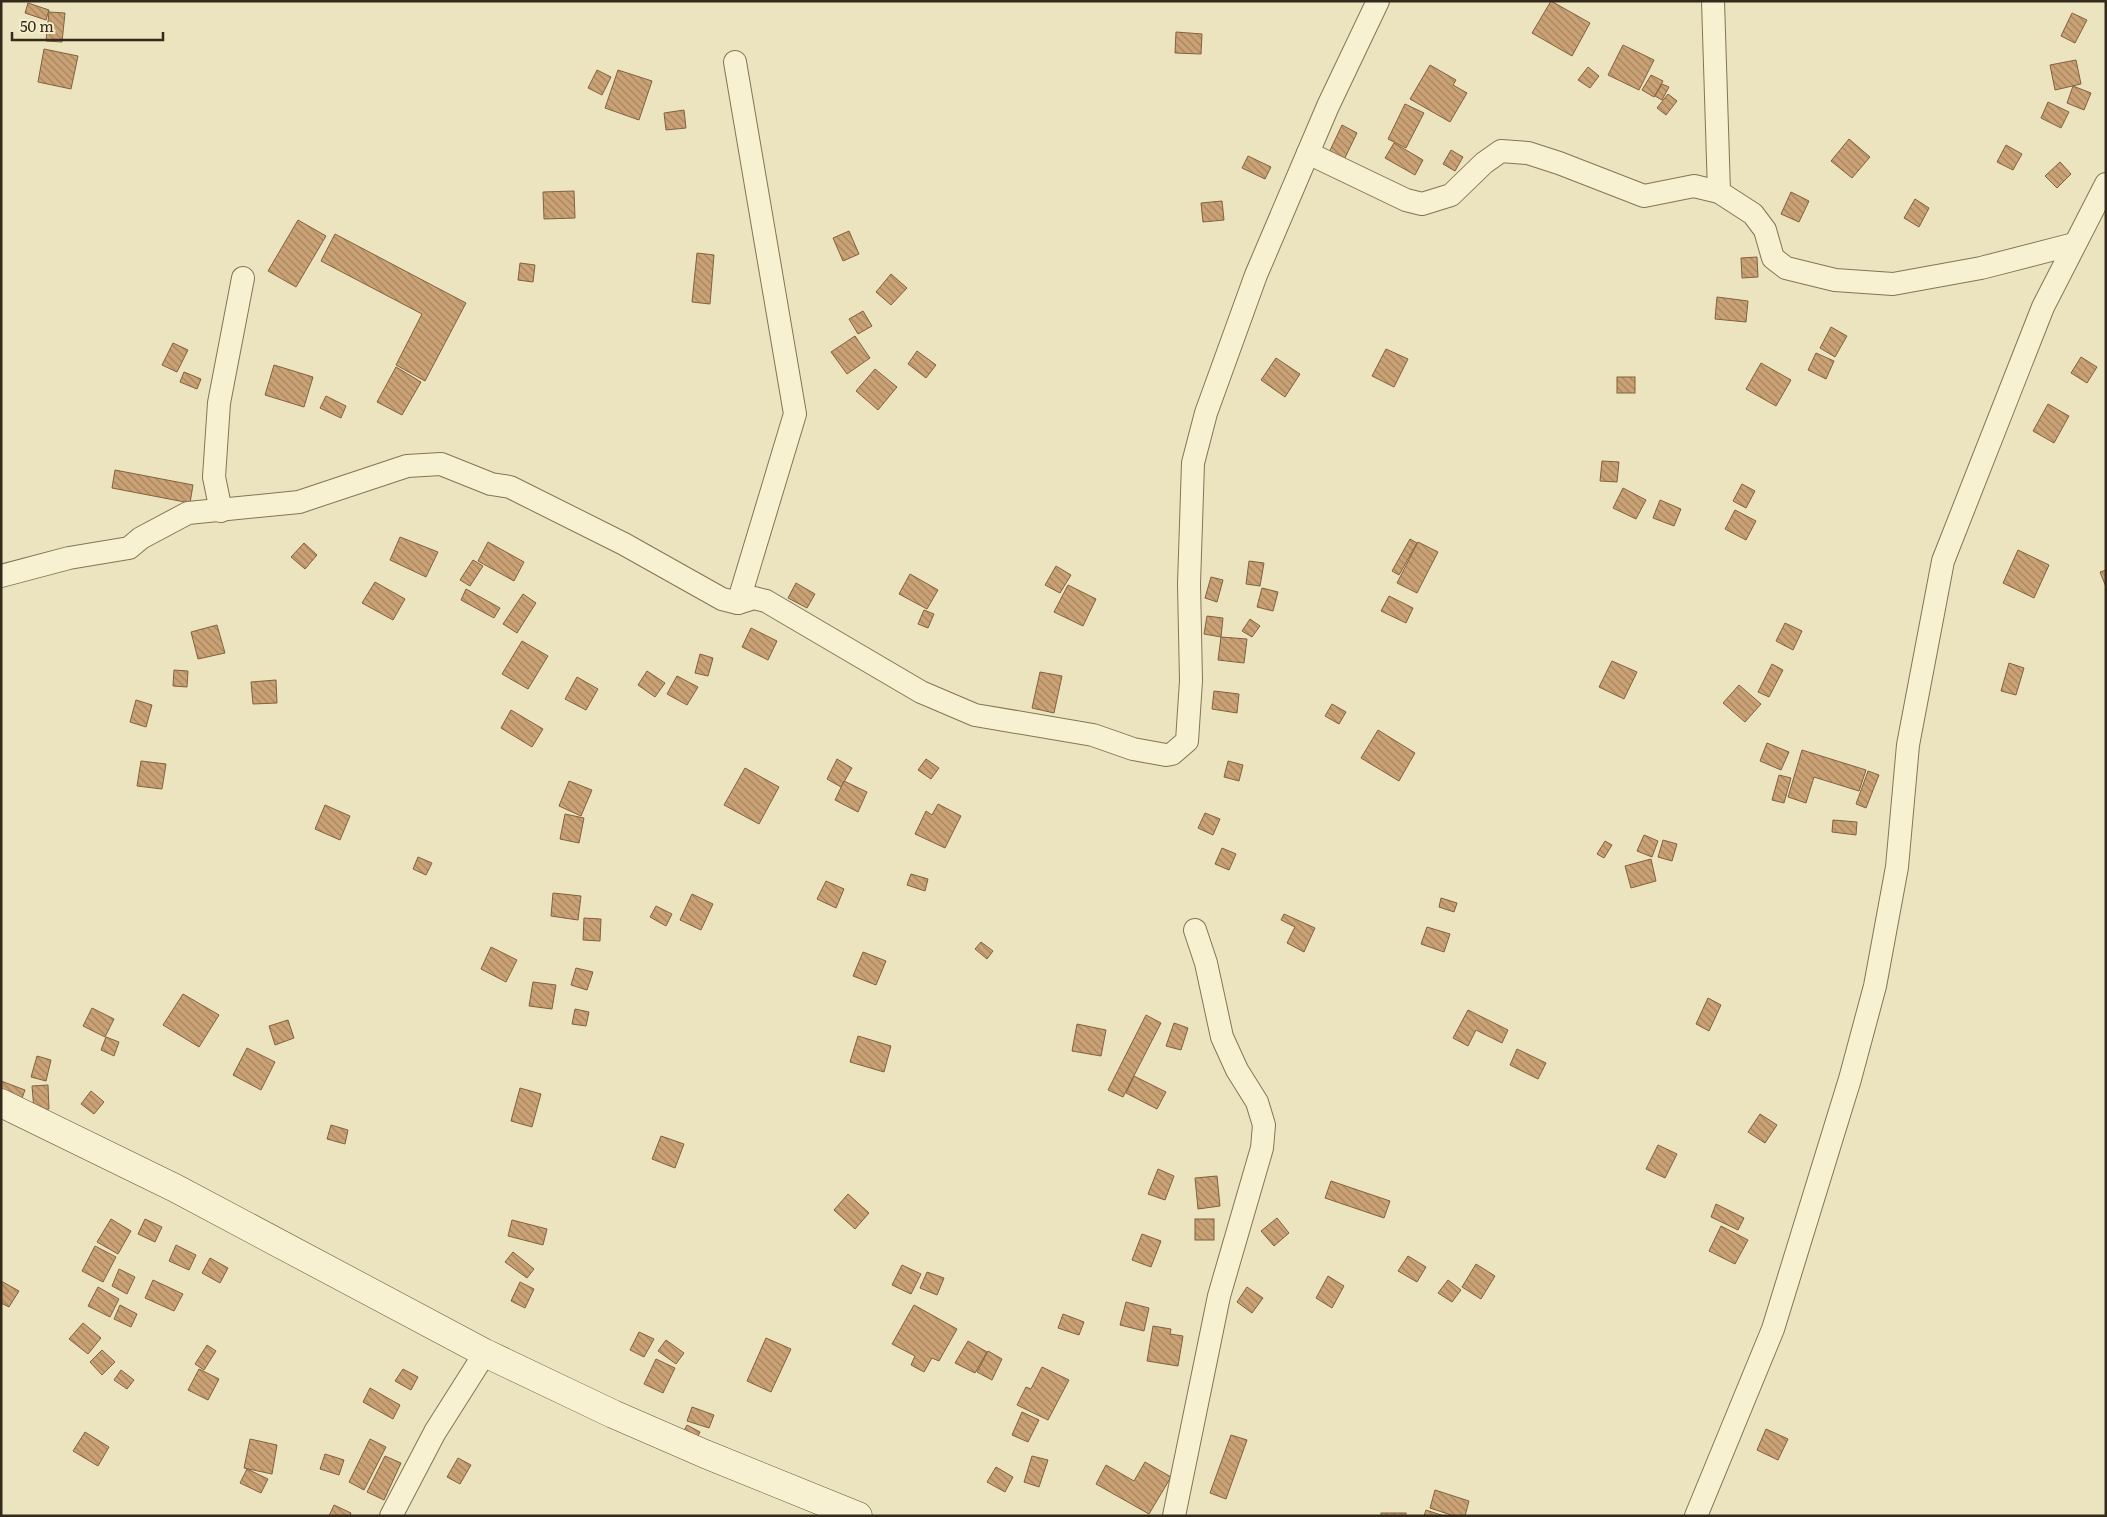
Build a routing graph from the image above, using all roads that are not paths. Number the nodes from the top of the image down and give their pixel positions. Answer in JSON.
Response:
{"nodes":[{"id":1,"x":1378,"y":1,"type":"edge"},
{"id":2,"x":1713,"y":1,"type":"edge"},
{"id":3,"x":735,"y":62,"type":"dead end"},
{"id":4,"x":1308,"y":154,"type":"junction"},
{"id":5,"x":2106,"y":184,"type":"edge"},
{"id":6,"x":1719,"y":192,"type":"junction"},
{"id":7,"x":2074,"y":244,"type":"junction"},
{"id":8,"x":243,"y":278,"type":"dead end"},
{"id":9,"x":221,"y":511,"type":"junction"},
{"id":10,"x":1,"y":576,"type":"edge"},
{"id":11,"x":738,"y":602,"type":"junction"},
{"id":12,"x":1195,"y":930,"type":"dead end"},
{"id":13,"x":1,"y":1103,"type":"edge"},
{"id":14,"x":485,"y":1353,"type":"junction"},
{"id":15,"x":391,"y":1516,"type":"edge"},
{"id":16,"x":858,"y":1516,"type":"edge"},
{"id":17,"x":1174,"y":1516,"type":"edge"},
{"id":18,"x":1696,"y":1516,"type":"edge"}],
"edges":[{"from":1,"to":4,"type":"street"},
{"from":2,"to":6,"type":"street"},
{"from":3,"to":11,"type":"street"},
{"from":4,"to":6,"type":"street"},
{"from":4,"to":11,"type":"street"},
{"from":5,"to":7,"type":"street"},
{"from":6,"to":7,"type":"street"},
{"from":7,"to":18,"type":"street"},
{"from":8,"to":9,"type":"street"},
{"from":9,"to":10,"type":"street"},
{"from":9,"to":11,"type":"street"},
{"from":12,"to":17,"type":"street"},
{"from":13,"to":14,"type":"main road"},
{"from":14,"to":15,"type":"street"},
{"from":14,"to":16,"type":"main road"}]}
